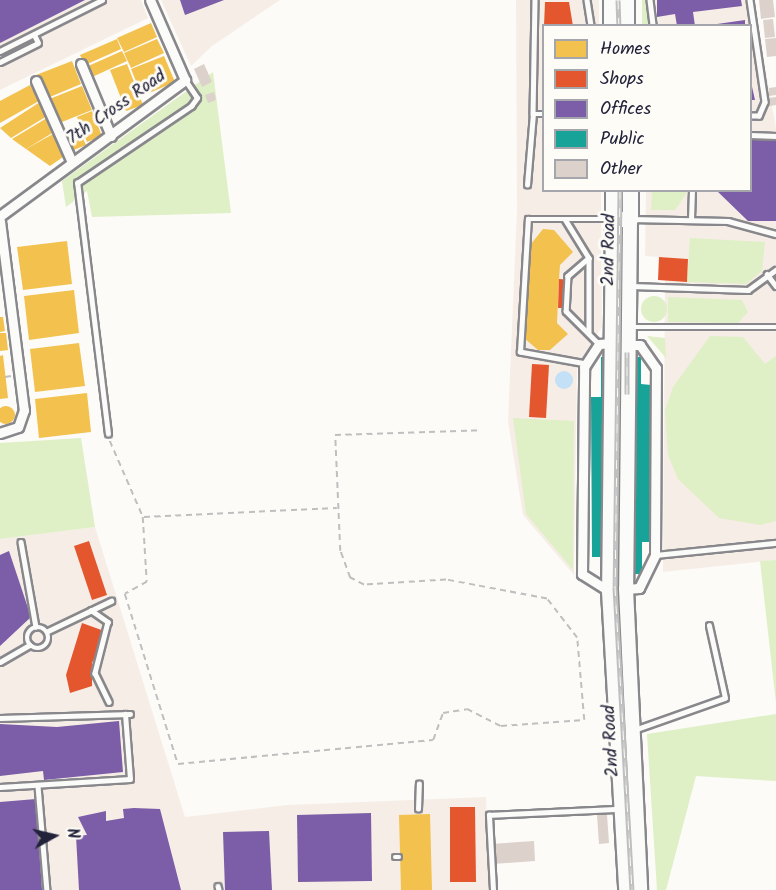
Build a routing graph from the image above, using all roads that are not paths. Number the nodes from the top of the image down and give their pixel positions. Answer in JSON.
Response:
{"nodes":[{"id":1,"x":102,"y":0,"type":"edge"},
{"id":2,"x":150,"y":0,"type":"edge"},
{"id":3,"x":535,"y":0,"type":"edge"},
{"id":4,"x":587,"y":0,"type":"edge"},
{"id":5,"x":611,"y":0,"type":"edge"},
{"id":6,"x":626,"y":0,"type":"edge"},
{"id":7,"x":650,"y":0,"type":"edge"},
{"id":8,"x":750,"y":0,"type":"edge"},
{"id":9,"x":591,"y":24,"type":"edge"},
{"id":10,"x":611,"y":24,"type":"edge"},
{"id":11,"x":626,"y":24,"type":"edge"},
{"id":12,"x":653,"y":24,"type":"edge"},
{"id":13,"x":34,"y":35,"type":"junction"},
{"id":14,"x":0,"y":51,"type":"edge"},
{"id":15,"x":0,"y":62,"type":"edge"},
{"id":16,"x":81,"y":64,"type":"dead end"},
{"id":17,"x":185,"y":80,"type":"junction"},
{"id":18,"x":36,"y":81,"type":"dead end"},
{"id":19,"x":533,"y":114,"type":"junction"},
{"id":20,"x":542,"y":114,"type":"edge"},
{"id":21,"x":752,"y":116,"type":"edge"},
{"id":22,"x":752,"y":135,"type":"edge"},
{"id":23,"x":111,"y":136,"type":"junction"},
{"id":24,"x":776,"y":136,"type":"edge"},
{"id":25,"x":71,"y":160,"type":"junction"},
{"id":26,"x":527,"y":185,"type":"dead end"},
{"id":27,"x":613,"y":192,"type":"edge"},
{"id":28,"x":630,"y":192,"type":"edge"},
{"id":29,"x":692,"y":192,"type":"edge"},
{"id":30,"x":0,"y":218,"type":"edge"},
{"id":31,"x":566,"y":219,"type":"junction"},
{"id":32,"x":613,"y":219,"type":"junction"},
{"id":33,"x":630,"y":219,"type":"junction"},
{"id":34,"x":691,"y":219,"type":"junction"},
{"id":35,"x":776,"y":234,"type":"edge"},
{"id":36,"x":589,"y":258,"type":"junction"},
{"id":37,"x":776,"y":270,"type":"edge"},
{"id":38,"x":767,"y":274,"type":"junction"},
{"id":39,"x":629,"y":286,"type":"junction"},
{"id":40,"x":776,"y":286,"type":"edge"},
{"id":41,"x":628,"y":327,"type":"junction"},
{"id":42,"x":776,"y":327,"type":"edge"},
{"id":43,"x":589,"y":332,"type":"junction"},
{"id":44,"x":605,"y":343,"type":"junction"},
{"id":45,"x":628,"y":345,"type":"junction"},
{"id":46,"x":586,"y":364,"type":"junction"},
{"id":47,"x":0,"y":433,"type":"edge"},
{"id":48,"x":108,"y":434,"type":"road end"},
{"id":49,"x":21,"y":542,"type":"dead end"},
{"id":50,"x":776,"y":543,"type":"edge"},
{"id":51,"x":655,"y":555,"type":"junction"},
{"id":52,"x":626,"y":589,"type":"junction"},
{"id":53,"x":609,"y":591,"type":"junction"},
{"id":54,"x":111,"y":601,"type":"dead end"},
{"id":55,"x":91,"y":610,"type":"junction"},
{"id":56,"x":710,"y":626,"type":"dead end"},
{"id":57,"x":36,"y":627,"type":"junction"},
{"id":58,"x":48,"y":631,"type":"junction"},
{"id":59,"x":30,"y":645,"type":"junction"},
{"id":60,"x":0,"y":662,"type":"edge"},
{"id":61,"x":109,"y":702,"type":"dead end"},
{"id":62,"x":0,"y":718,"type":"edge"},
{"id":63,"x":630,"y":731,"type":"junction"},
{"id":64,"x":418,"y":784,"type":"dead end"},
{"id":65,"x":38,"y":786,"type":"junction"},
{"id":66,"x":0,"y":787,"type":"edge"},
{"id":67,"x":418,"y":809,"type":"dead end"},
{"id":68,"x":621,"y":809,"type":"junction"},
{"id":69,"x":47,"y":890,"type":"edge"},
{"id":70,"x":493,"y":890,"type":"edge"},
{"id":71,"x":626,"y":890,"type":"edge"},
{"id":72,"x":640,"y":890,"type":"edge"}],
"edges":[{"from":1,"to":13,"type":"lane"},
{"from":2,"to":17,"type":"street","name":"7th Cross Road"},
{"from":3,"to":19,"type":"lane"},
{"from":4,"to":9,"type":"lane"},
{"from":5,"to":10,"type":"main road"},
{"from":6,"to":11,"type":"main road"},
{"from":7,"to":12,"type":"lane"},
{"from":8,"to":21,"type":"lane"},
{"from":13,"to":14,"type":"lane"},
{"from":13,"to":15,"type":"lane"},
{"from":16,"to":23,"type":"street"},
{"from":17,"to":23,"type":"street","name":"7th Cross Road"},
{"from":17,"to":48,"type":"lane"},
{"from":18,"to":25,"type":"street"},
{"from":19,"to":20,"type":"lane"},
{"from":19,"to":26,"type":"lane"},
{"from":22,"to":24,"type":"lane"},
{"from":23,"to":25,"type":"street","name":"7th Cross Road"},
{"from":25,"to":30,"type":"street","name":"7th Cross Road"},
{"from":27,"to":32,"type":"main road","name":"2nd Road"},
{"from":28,"to":33,"type":"main road","name":"2nd Road"},
{"from":29,"to":34,"type":"lane"},
{"from":30,"to":47,"type":"street","name":"7th Cross Road"},
{"from":31,"to":32,"type":"lane"},
{"from":31,"to":36,"type":"lane"},
{"from":31,"to":46,"type":"lane"},
{"from":32,"to":33,"type":"main road"},
{"from":32,"to":44,"type":"main road","name":"2nd Road"},
{"from":33,"to":34,"type":"lane"},
{"from":33,"to":39,"type":"main road","name":"2nd Road"},
{"from":34,"to":35,"type":"lane"},
{"from":36,"to":43,"type":"lane"},
{"from":36,"to":43,"type":"lane"},
{"from":37,"to":38,"type":"lane"},
{"from":38,"to":39,"type":"lane"},
{"from":38,"to":40,"type":"lane"},
{"from":39,"to":41,"type":"main road","name":"2nd Road"},
{"from":41,"to":42,"type":"lane"},
{"from":41,"to":45,"type":"main road","name":"2nd Road"},
{"from":43,"to":44,"type":"lane"},
{"from":44,"to":46,"type":"street"},
{"from":44,"to":53,"type":"main road","name":"2nd Road"},
{"from":45,"to":51,"type":"street"},
{"from":45,"to":52,"type":"main road","name":"2nd Road"},
{"from":46,"to":53,"type":"street"},
{"from":49,"to":57,"type":"lane"},
{"from":50,"to":51,"type":"lane"},
{"from":51,"to":52,"type":"street"},
{"from":52,"to":63,"type":"main road","name":"2nd Road"},
{"from":53,"to":68,"type":"main road","name":"2nd Road"},
{"from":54,"to":55,"type":"lane"},
{"from":55,"to":58,"type":"lane"},
{"from":55,"to":61,"type":"lane"},
{"from":56,"to":63,"type":"lane"},
{"from":57,"to":58,"type":"lane"},
{"from":57,"to":59,"type":"lane"},
{"from":58,"to":59,"type":"lane"},
{"from":59,"to":60,"type":"lane"},
{"from":62,"to":65,"type":"lane"},
{"from":63,"to":72,"type":"main road","name":"2nd Road"},
{"from":64,"to":67,"type":"lane"},
{"from":65,"to":66,"type":"lane"},
{"from":65,"to":69,"type":"lane"},
{"from":68,"to":70,"type":"lane"},
{"from":68,"to":71,"type":"main road","name":"2nd Road"}]}
